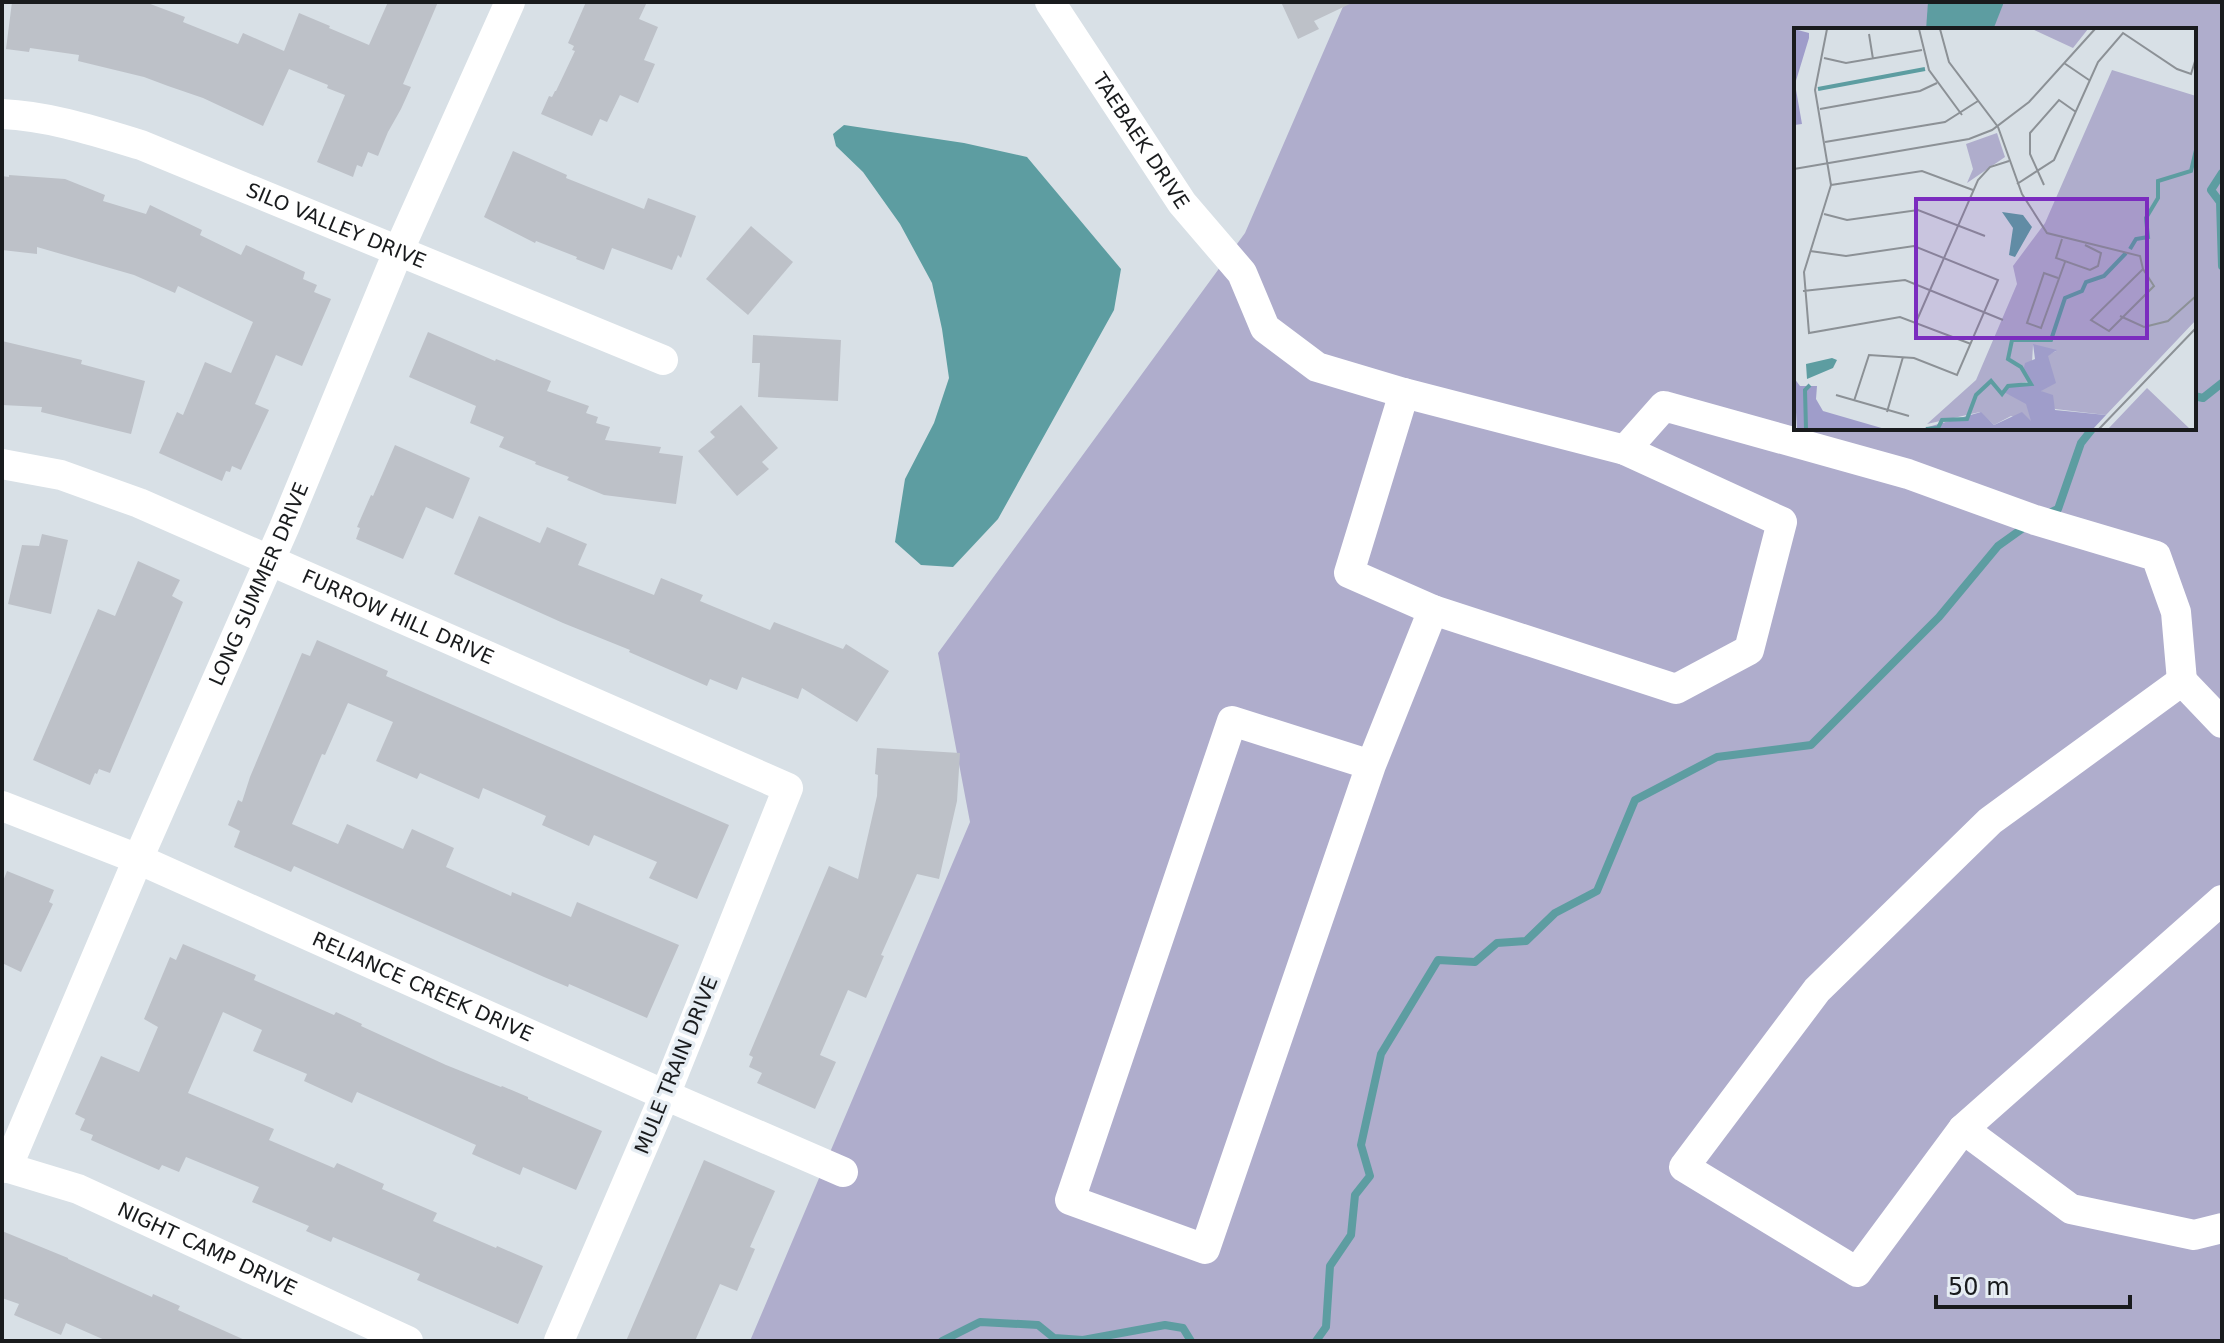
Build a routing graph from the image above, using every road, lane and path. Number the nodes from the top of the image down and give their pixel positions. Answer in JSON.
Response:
{"nodes":[{"id":1,"x":510,"y":2,"type":"edge"},
{"id":2,"x":1050,"y":2,"type":"edge"},
{"id":3,"x":2,"y":114,"type":"edge"},
{"id":4,"x":398,"y":252,"type":"junction"},
{"id":5,"x":663,"y":360,"type":"dead end"},
{"id":6,"x":1404,"y":393,"type":"junction"},
{"id":7,"x":1625,"y":450,"type":"junction"},
{"id":8,"x":2,"y":464,"type":"edge"},
{"id":9,"x":270,"y":558,"type":"junction"},
{"id":10,"x":1433,"y":610,"type":"junction"},
{"id":11,"x":2182,"y":681,"type":"junction"},
{"id":12,"x":2222,"y":723,"type":"edge"},
{"id":13,"x":1371,"y":765,"type":"junction"},
{"id":14,"x":788,"y":788,"type":"joint"},
{"id":15,"x":2,"y":806,"type":"edge"},
{"id":16,"x":138,"y":859,"type":"junction"},
{"id":17,"x":2222,"y":900,"type":"edge"},
{"id":18,"x":665,"y":1095,"type":"junction"},
{"id":19,"x":1963,"y":1129,"type":"junction"},
{"id":20,"x":5,"y":1167,"type":"edge"},
{"id":21,"x":843,"y":1172,"type":"dead end"},
{"id":22,"x":2222,"y":1228,"type":"edge"},
{"id":23,"x":408,"y":1341,"type":"edge"},
{"id":24,"x":559,"y":1341,"type":"edge"}],
"edges":[{"from":1,"to":4,"type":"street","name":"LONG SUMMER DRIVE"},
{"from":2,"to":6,"type":"street","name":"TAEBAEK DRIVE"},
{"from":3,"to":4,"type":"street","name":"SILO VALLEY DRIVE"},
{"from":4,"to":5,"type":"street","name":"SILO VALLEY DRIVE"},
{"from":4,"to":9,"type":"street","name":"LONG SUMMER DRIVE"},
{"from":6,"to":7,"type":"street","name":"TAEBAEK DRIVE"},
{"from":6,"to":10,"type":"street"},
{"from":7,"to":10,"type":"street","name":"TAEBAEK DRIVE"},
{"from":7,"to":11,"type":"street"},
{"from":8,"to":9,"type":"street","name":"FURROW HILL DRIVE"},
{"from":9,"to":14,"type":"street","name":"FURROW HILL DRIVE"},
{"from":9,"to":16,"type":"street","name":"LONG SUMMER DRIVE"},
{"from":10,"to":13,"type":"street"},
{"from":11,"to":12,"type":"street"},
{"from":11,"to":19,"type":"street"},
{"from":13,"to":13,"type":"street"},
{"from":14,"to":18,"type":"street","name":"MULE TRAIN DRIVE"},
{"from":15,"to":16,"type":"street","name":"RELIANCE CREEK DRIVE"},
{"from":16,"to":18,"type":"street","name":"RELIANCE CREEK DRIVE"},
{"from":16,"to":20,"type":"street","name":"LONG SUMMER DRIVE"},
{"from":17,"to":19,"type":"street"},
{"from":18,"to":21,"type":"street","name":"RELIANCE CREEK DRIVE"},
{"from":18,"to":24,"type":"street","name":"MULE TRAIN DRIVE"},
{"from":19,"to":22,"type":"street"},
{"from":20,"to":23,"type":"street","name":"NIGHT CAMP DRIVE"}]}
